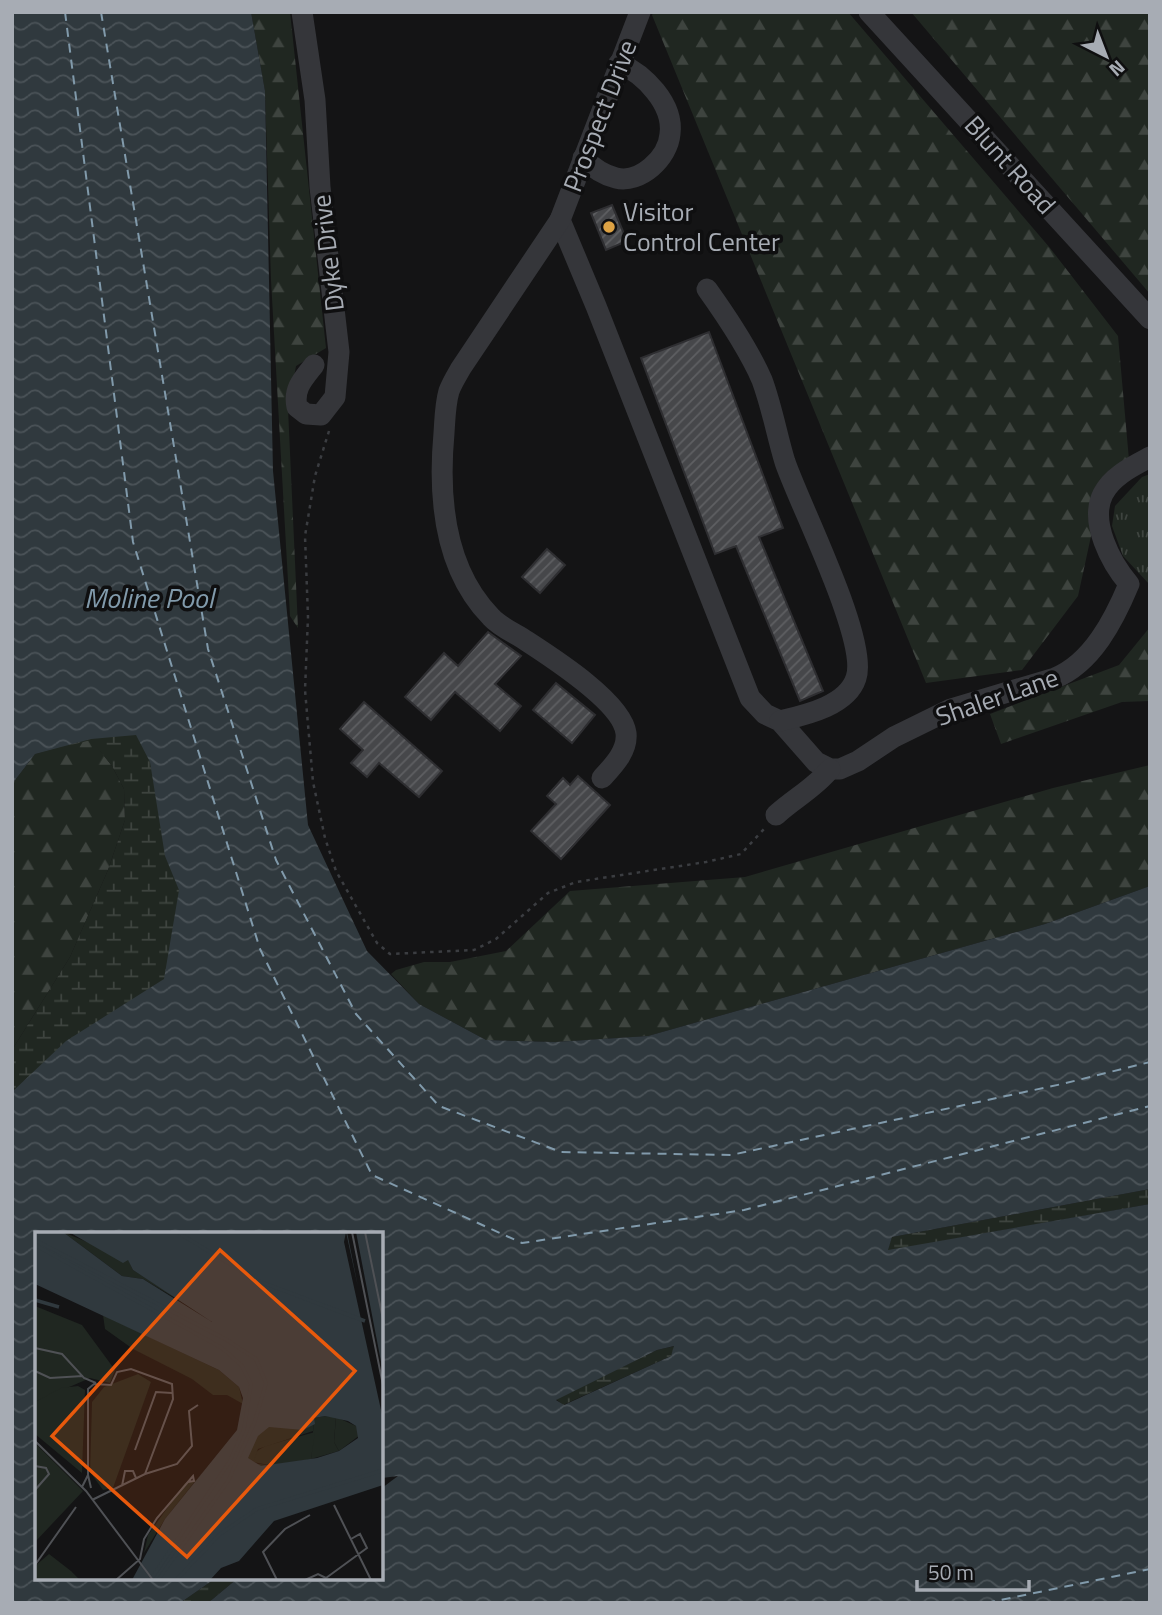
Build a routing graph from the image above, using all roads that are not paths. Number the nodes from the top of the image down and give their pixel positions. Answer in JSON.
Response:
{"nodes":[{"id":1,"x":302,"y":12,"type":"edge"},
{"id":2,"x":640,"y":12,"type":"edge"},
{"id":3,"x":869,"y":12,"type":"edge"},
{"id":4,"x":619,"y":63,"type":"junction"},
{"id":5,"x":583,"y":158,"type":"junction"},
{"id":6,"x":560,"y":220,"type":"junction"},
{"id":7,"x":707,"y":289,"type":"dead end"},
{"id":8,"x":1150,"y":320,"type":"edge"},
{"id":9,"x":314,"y":365,"type":"dead end"},
{"id":10,"x":1150,"y":457,"type":"edge"},
{"id":11,"x":780,"y":721,"type":"junction"},
{"id":12,"x":830,"y":769,"type":"junction"},
{"id":13,"x":602,"y":778,"type":"dead end"},
{"id":14,"x":776,"y":815,"type":"road end"}],
"edges":[{"from":1,"to":9,"type":"street","name":"Dyke Drive"},
{"from":2,"to":4,"type":"street","name":"Prospect Drive"},
{"from":3,"to":8,"type":"street","name":"Blunt Road"},
{"from":4,"to":5,"type":"street","name":"Prospect Drive"},
{"from":4,"to":5,"type":"street"},
{"from":5,"to":6,"type":"street","name":"Prospect Drive"},
{"from":6,"to":11,"type":"street"},
{"from":6,"to":13,"type":"street","name":"Prospect Drive"},
{"from":7,"to":11,"type":"street"},
{"from":10,"to":12,"type":"street","name":"Shaler Lane"},
{"from":11,"to":12,"type":"street"},
{"from":12,"to":14,"type":"street","name":"Shaler Lane"}]}
